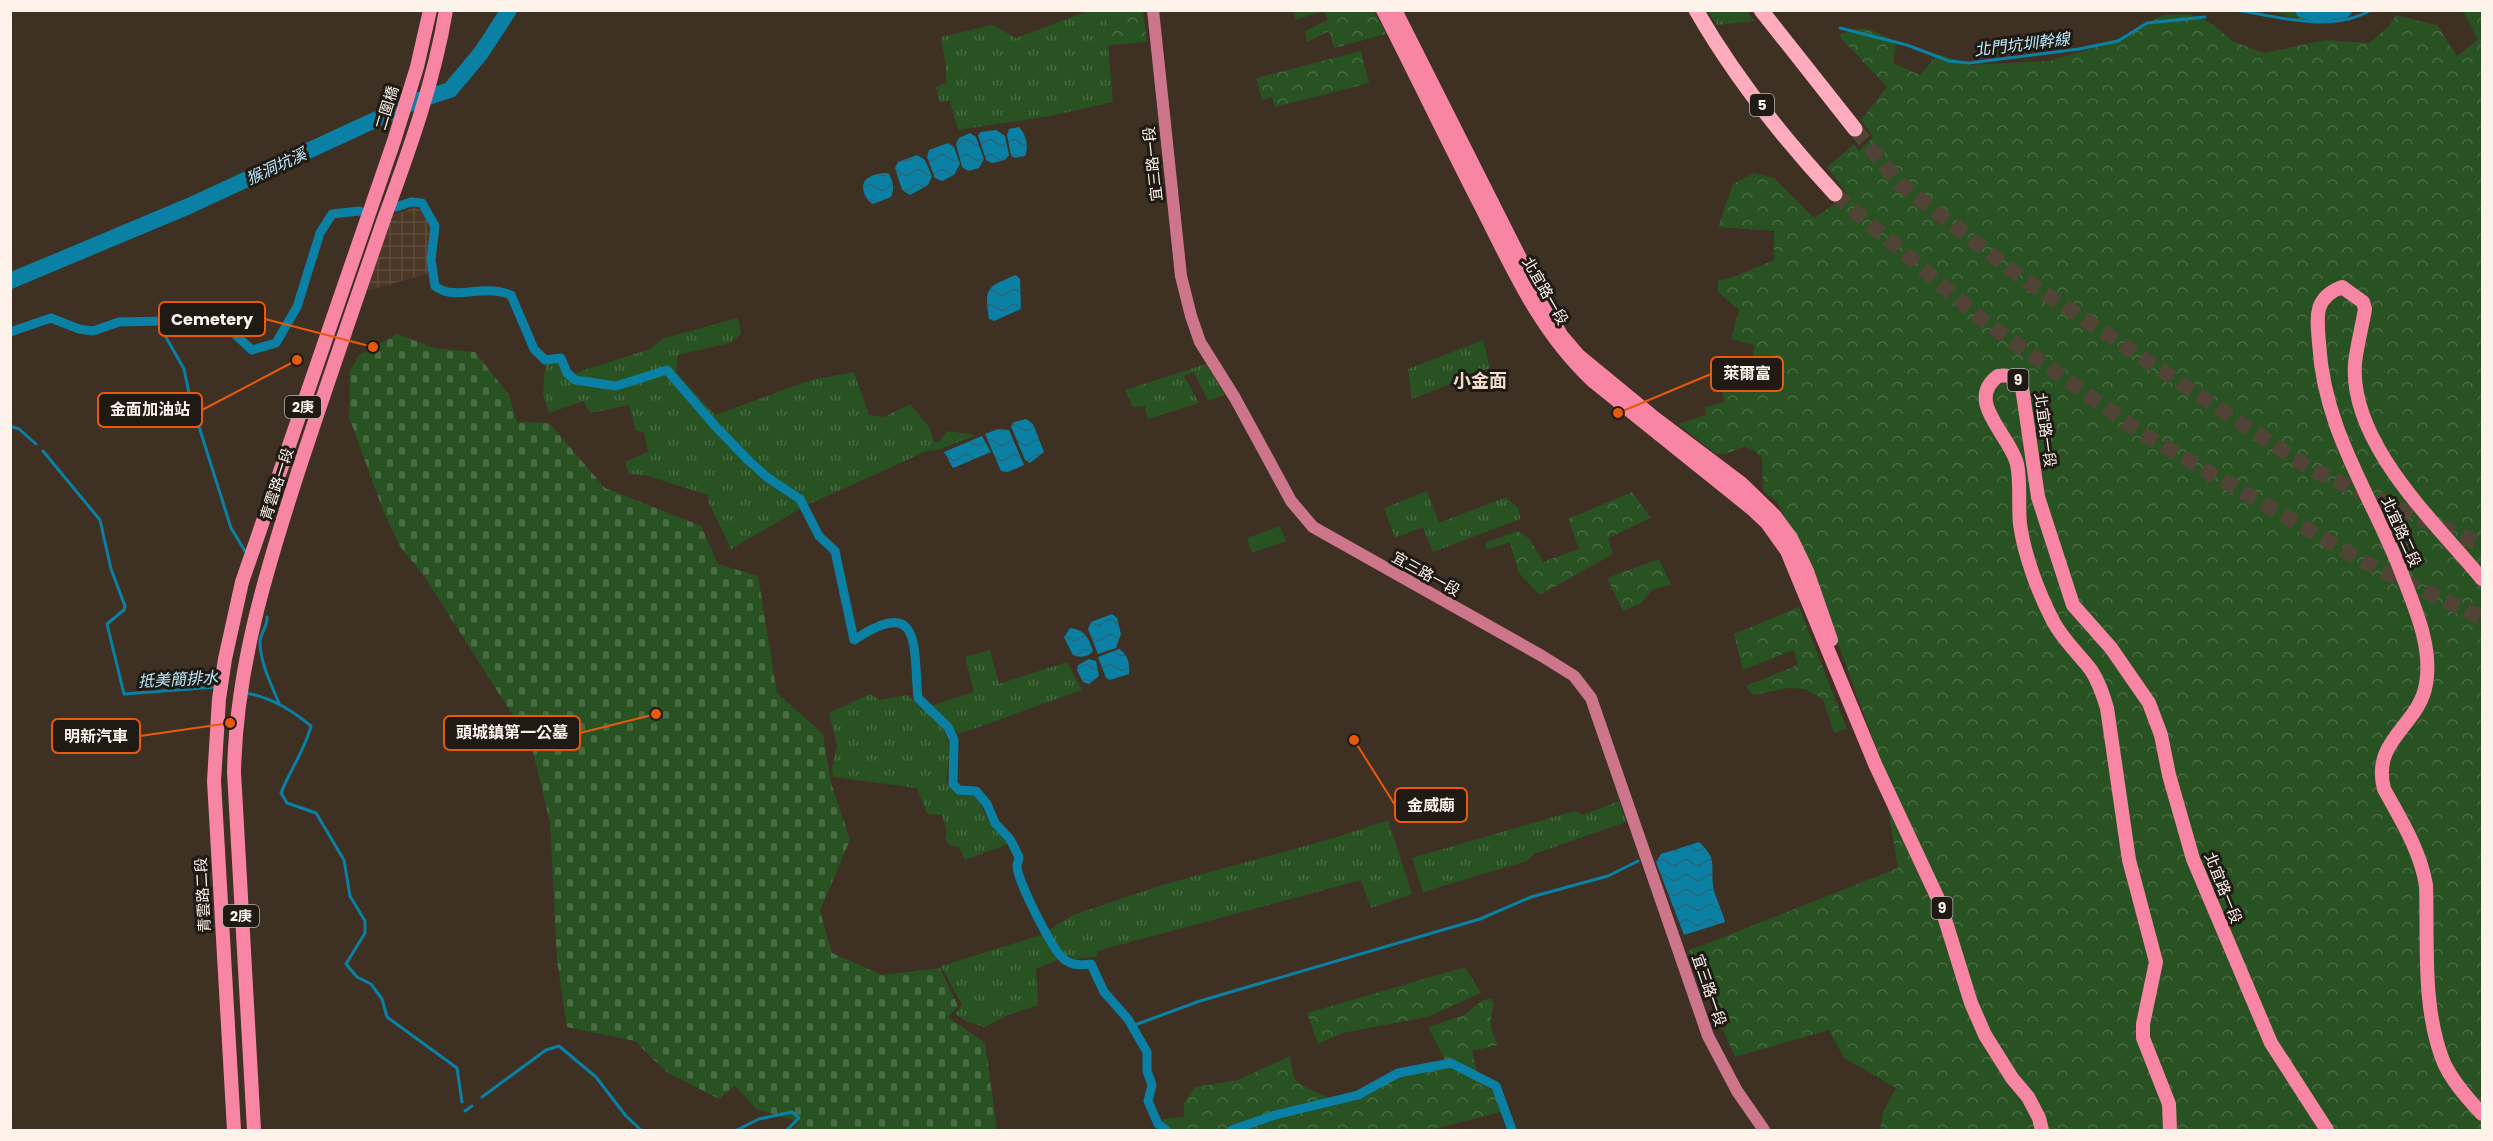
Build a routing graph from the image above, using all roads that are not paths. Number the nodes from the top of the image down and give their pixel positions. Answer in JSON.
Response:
{"nodes":[{"id":1,"x":430,"y":10,"type":"edge"},
{"id":2,"x":446,"y":10,"type":"edge"},
{"id":3,"x":1153,"y":10,"type":"edge"},
{"id":4,"x":1383,"y":10,"type":"edge"},
{"id":5,"x":1395,"y":10,"type":"edge"},
{"id":6,"x":1696,"y":10,"type":"edge"},
{"id":7,"x":1761,"y":10,"type":"edge"},
{"id":8,"x":1855,"y":129,"type":"tunnel mouth"},
{"id":9,"x":388,"y":158,"type":"joint"},
{"id":10,"x":1835,"y":194,"type":"tunnel mouth"},
{"id":11,"x":2482,"y":579,"type":"edge"},
{"id":12,"x":225,"y":659,"type":"joint"},
{"id":13,"x":1840,"y":683,"type":"junction"},
{"id":14,"x":2482,"y":1114,"type":"edge"},
{"id":15,"x":234,"y":1131,"type":"edge"},
{"id":16,"x":254,"y":1131,"type":"edge"},
{"id":17,"x":1764,"y":1131,"type":"edge"},
{"id":18,"x":2042,"y":1131,"type":"edge"},
{"id":19,"x":2170,"y":1131,"type":"edge"},
{"id":20,"x":2327,"y":1131,"type":"edge"}],
"edges":[{"from":1,"to":9,"type":"main road","name":"二圍橋","number":"2庚"},
{"from":2,"to":16,"type":"main road","name":"青雲路一段","number":"2庚"},
{"from":3,"to":17,"type":"street","name":"宜三路一段"},
{"from":4,"to":13,"type":"main road","name":"北宜路一段","number":"9"},
{"from":5,"to":13,"type":"main road","name":"北宜路一段","number":"9"},
{"from":6,"to":10,"type":"highway","number":"5"},
{"from":7,"to":8,"type":"highway"},
{"from":9,"to":12,"type":"main road","name":"青雲路一段","number":"2庚"},
{"from":11,"to":14,"type":"main road","name":"北宜路二段"},
{"from":12,"to":15,"type":"main road","name":"青雲路二段","number":"2庚"},
{"from":13,"to":18,"type":"main road","name":"北宜路一段","number":"9"},
{"from":19,"to":20,"type":"main road","name":"北宜路一段","number":"9"}]}
